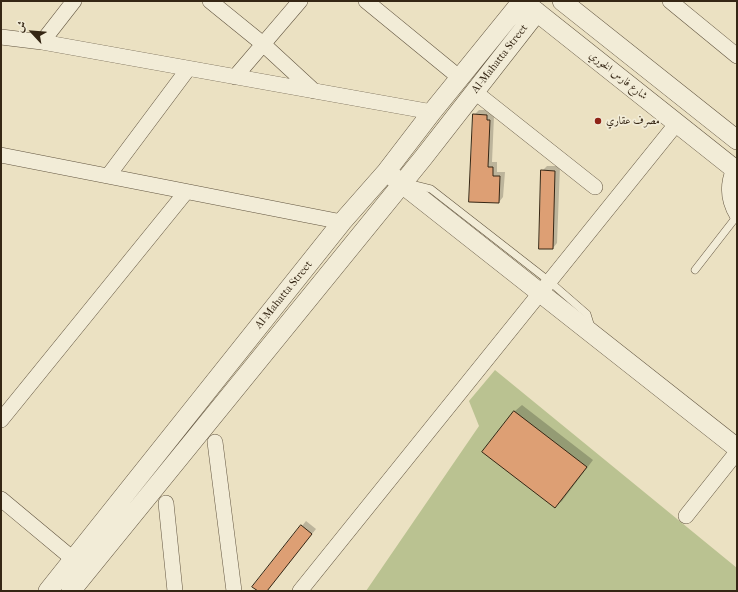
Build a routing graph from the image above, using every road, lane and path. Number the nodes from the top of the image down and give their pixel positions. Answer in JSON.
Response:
{"nodes":[{"id":1,"x":210,"y":1,"type":"edge"},
{"id":2,"x":300,"y":1,"type":"edge"},
{"id":3,"x":366,"y":1,"type":"edge"},
{"id":4,"x":562,"y":1,"type":"edge"},
{"id":5,"x":670,"y":1,"type":"edge"},
{"id":6,"x":68,"y":3,"type":"edge"},
{"id":7,"x":528,"y":5,"type":"edge"},
{"id":8,"x":1,"y":37,"type":"edge"},
{"id":9,"x":42,"y":42,"type":"junction"},
{"id":10,"x":263,"y":44,"type":"junction"},
{"id":11,"x":737,"y":56,"type":"edge"},
{"id":12,"x":188,"y":69,"type":"junction"},
{"id":13,"x":235,"y":77,"type":"junction"},
{"id":14,"x":460,"y":78,"type":"junction"},
{"id":15,"x":314,"y":91,"type":"junction"},
{"id":16,"x":475,"y":92,"type":"junction"},
{"id":17,"x":432,"y":112,"type":"junction"},
{"id":18,"x":677,"y":123,"type":"junction"},
{"id":19,"x":737,"y":140,"type":"edge"},
{"id":20,"x":1,"y":156,"type":"edge"},
{"id":21,"x":736,"y":170,"type":"edge"},
{"id":22,"x":386,"y":172,"type":"junction"},
{"id":23,"x":108,"y":176,"type":"junction"},
{"id":24,"x":402,"y":184,"type":"junction"},
{"id":25,"x":595,"y":187,"type":"dead end"},
{"id":26,"x":186,"y":192,"type":"junction"},
{"id":27,"x":737,"y":216,"type":"edge"},
{"id":28,"x":342,"y":222,"type":"junction"},
{"id":29,"x":695,"y":270,"type":"dead end"},
{"id":30,"x":545,"y":287,"type":"junction"},
{"id":31,"x":1,"y":420,"type":"edge"},
{"id":32,"x":215,"y":442,"type":"dead end"},
{"id":33,"x":737,"y":448,"type":"edge"},
{"id":34,"x":737,"y":452,"type":"edge"},
{"id":35,"x":1,"y":499,"type":"edge"},
{"id":36,"x":166,"y":503,"type":"dead end"},
{"id":37,"x":686,"y":516,"type":"dead end"},
{"id":38,"x":73,"y":559,"type":"junction"},
{"id":39,"x":48,"y":591,"type":"edge"},
{"id":40,"x":71,"y":591,"type":"edge"},
{"id":41,"x":175,"y":591,"type":"edge"},
{"id":42,"x":234,"y":591,"type":"edge"},
{"id":43,"x":300,"y":591,"type":"edge"}],
"edges":[{"from":1,"to":10,"type":"street"},
{"from":2,"to":10,"type":"street"},
{"from":3,"to":14,"type":"street"},
{"from":4,"to":19,"type":"street"},
{"from":5,"to":11,"type":"street"},
{"from":6,"to":9,"type":"street"},
{"from":7,"to":14,"type":"street","name":"Al-Mahatta Street"},
{"from":7,"to":16,"type":"street","name":"Al-Mahatta Street"},
{"from":7,"to":18,"type":"street","name":"شارع فارس الخوري"},
{"from":8,"to":9,"type":"street"},
{"from":9,"to":12,"type":"street"},
{"from":10,"to":13,"type":"street"},
{"from":10,"to":15,"type":"street"},
{"from":12,"to":13,"type":"street"},
{"from":12,"to":23,"type":"street"},
{"from":13,"to":15,"type":"street"},
{"from":14,"to":17,"type":"street","name":"Al-Mahatta Street"},
{"from":15,"to":17,"type":"street"},
{"from":16,"to":24,"type":"street","name":"Al-Mahatta Street"},
{"from":16,"to":25,"type":"street"},
{"from":17,"to":22,"type":"street","name":"Al-Mahatta Street"},
{"from":18,"to":21,"type":"street","name":"شارع فارس الخوري"},
{"from":18,"to":30,"type":"street"},
{"from":20,"to":23,"type":"street"},
{"from":21,"to":27,"type":"street"},
{"from":22,"to":24,"type":"street"},
{"from":22,"to":28,"type":"street","name":"Al-Mahatta Street"},
{"from":23,"to":26,"type":"street"},
{"from":24,"to":30,"type":"street"},
{"from":24,"to":40,"type":"street","name":"Al-Mahatta Street"},
{"from":26,"to":28,"type":"street"},
{"from":26,"to":31,"type":"street"},
{"from":27,"to":29,"type":"lane"},
{"from":28,"to":38,"type":"street","name":"Al-Mahatta Street"},
{"from":30,"to":33,"type":"street"},
{"from":30,"to":43,"type":"street"},
{"from":32,"to":42,"type":"street"},
{"from":34,"to":37,"type":"street"},
{"from":35,"to":38,"type":"street"},
{"from":36,"to":41,"type":"street"},
{"from":38,"to":39,"type":"street","name":"Al-Mahatta Street"}]}
